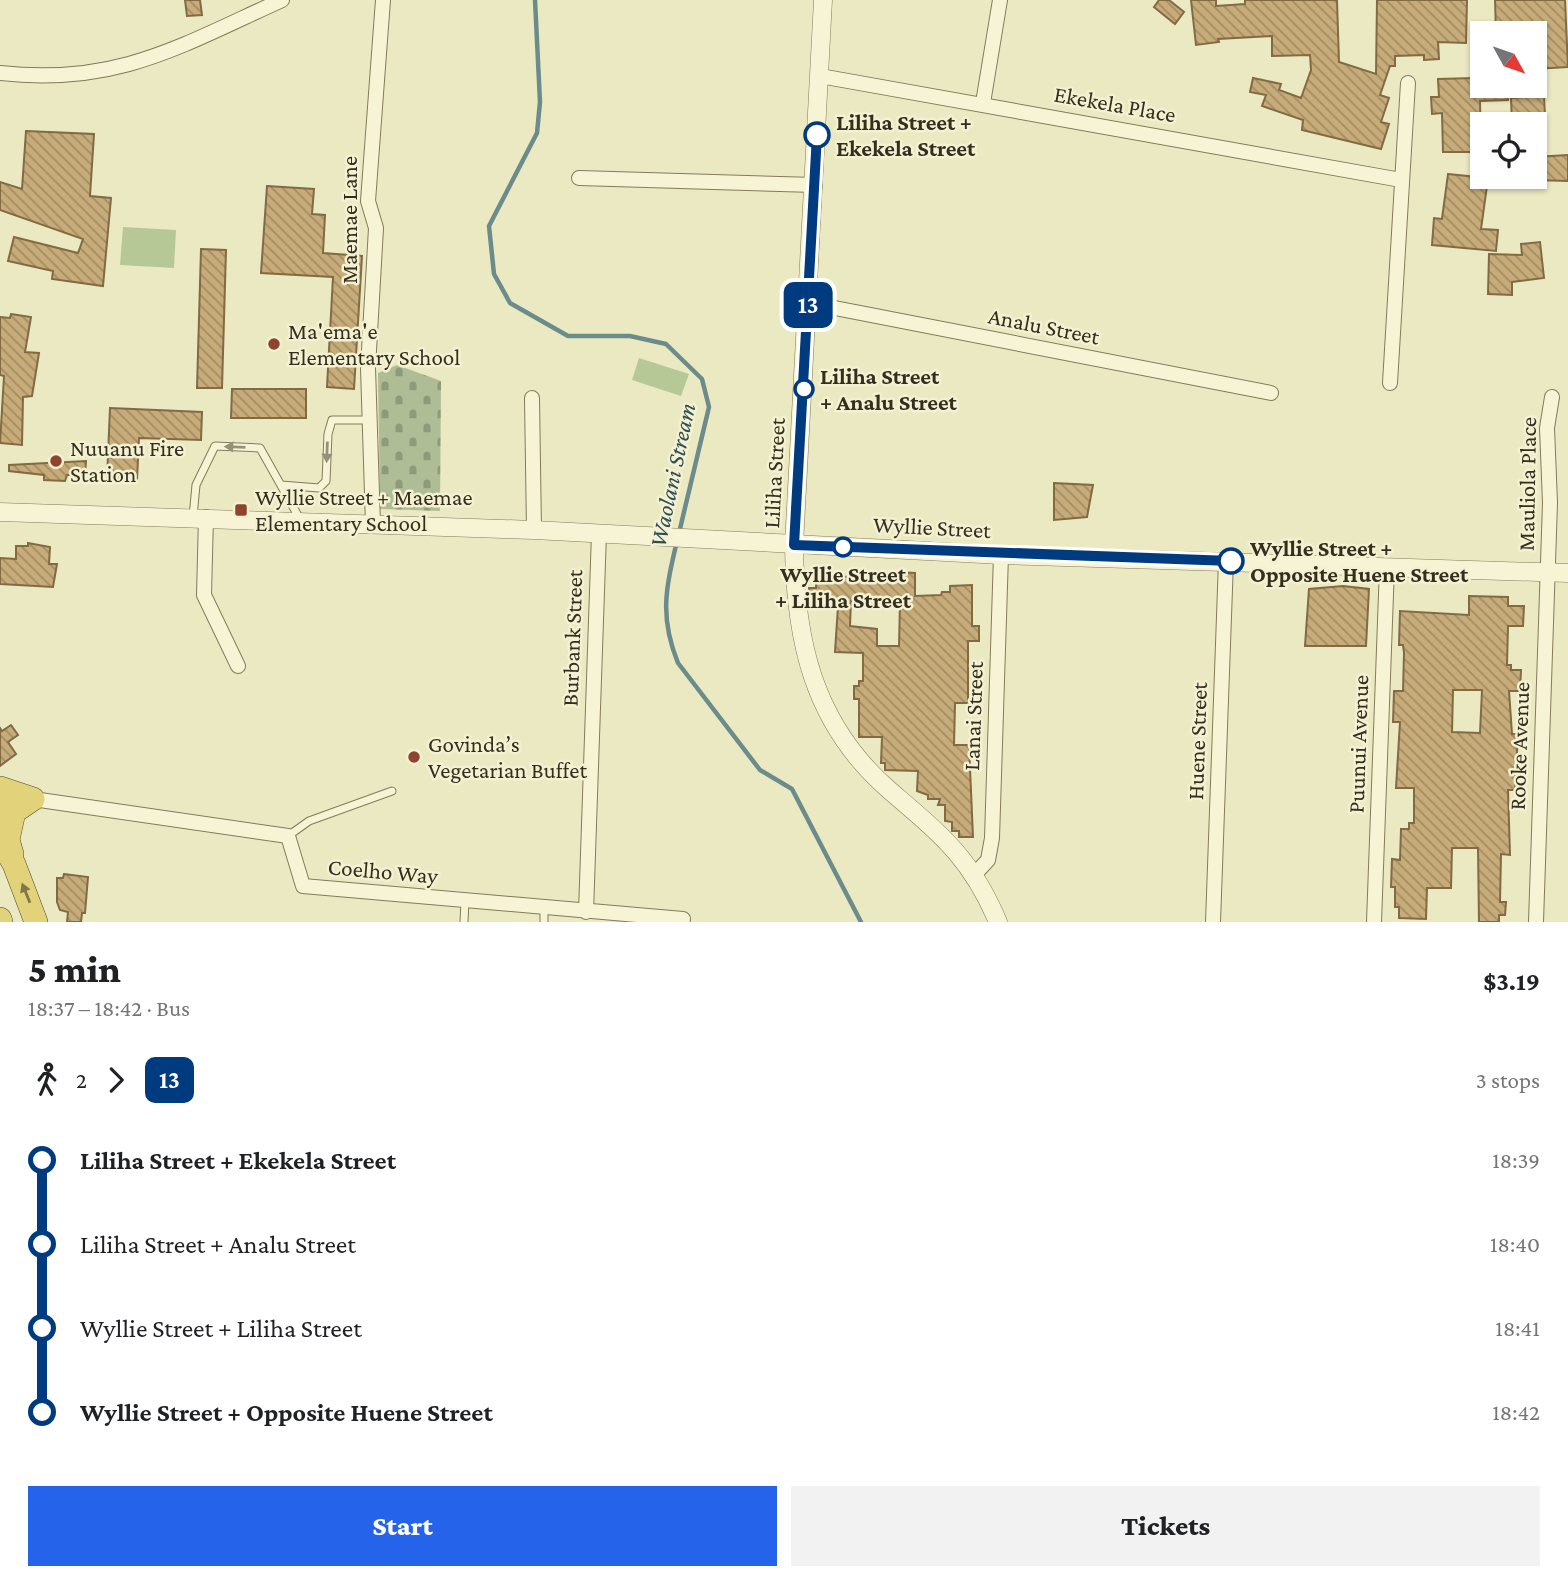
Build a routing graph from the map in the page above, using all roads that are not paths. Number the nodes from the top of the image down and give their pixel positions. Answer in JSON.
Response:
{"nodes":[{"id":1,"x":282,"y":0,"type":"edge"},
{"id":2,"x":383,"y":0,"type":"edge"},
{"id":3,"x":823,"y":0,"type":"edge"},
{"id":4,"x":1000,"y":0,"type":"edge"},
{"id":5,"x":0,"y":73,"type":"edge"},
{"id":6,"x":820,"y":76,"type":"junction"},
{"id":7,"x":1408,"y":83,"type":"dead end"},
{"id":8,"x":983,"y":103,"type":"junction"},
{"id":9,"x":579,"y":178,"type":"dead end"},
{"id":10,"x":1401,"y":180,"type":"junction"},
{"id":11,"x":815,"y":185,"type":"junction"},
{"id":12,"x":808,"y":303,"type":"junction"},
{"id":13,"x":1390,"y":383,"type":"dead end"},
{"id":14,"x":1271,"y":393,"type":"dead end"},
{"id":15,"x":1552,"y":397,"type":"dead end"},
{"id":16,"x":531,"y":398,"type":"dead end"},
{"id":17,"x":368,"y":420,"type":"junction"},
{"id":18,"x":281,"y":485,"type":"junction"},
{"id":19,"x":0,"y":512,"type":"edge"},
{"id":20,"x":200,"y":517,"type":"junction"},
{"id":21,"x":302,"y":522,"type":"junction"},
{"id":22,"x":373,"y":525,"type":"junction"},
{"id":23,"x":534,"y":530,"type":"junction"},
{"id":24,"x":598,"y":533,"type":"junction"},
{"id":25,"x":794,"y":545,"type":"junction"},
{"id":26,"x":1002,"y":555,"type":"junction"},
{"id":27,"x":1226,"y":561,"type":"junction"},
{"id":28,"x":1387,"y":567,"type":"junction"},
{"id":29,"x":1548,"y":572,"type":"junction"},
{"id":30,"x":1568,"y":573,"type":"edge"},
{"id":31,"x":238,"y":666,"type":"dead end"},
{"id":32,"x":0,"y":788,"type":"edge"},
{"id":33,"x":393,"y":791,"type":"dead end"},
{"id":34,"x":33,"y":799,"type":"junction"},
{"id":35,"x":0,"y":811,"type":"edge"},
{"id":36,"x":288,"y":836,"type":"junction"},
{"id":37,"x":4,"y":837,"type":"edge"},
{"id":38,"x":975,"y":874,"type":"junction"},
{"id":39,"x":465,"y":901,"type":"junction"},
{"id":40,"x":586,"y":912,"type":"junction"},
{"id":41,"x":544,"y":915,"type":"edge"},
{"id":42,"x":683,"y":919,"type":"dead end"},
{"id":43,"x":36,"y":922,"type":"edge"},
{"id":44,"x":464,"y":922,"type":"edge"},
{"id":45,"x":998,"y":922,"type":"edge"},
{"id":46,"x":1213,"y":922,"type":"edge"},
{"id":47,"x":1374,"y":922,"type":"edge"},
{"id":48,"x":1536,"y":922,"type":"edge"}],
"edges":[{"from":1,"to":5,"type":"street"},
{"from":2,"to":17,"type":"street","name":"Maemae Lane"},
{"from":3,"to":6,"type":"street","name":"Liliha Street"},
{"from":4,"to":8,"type":"street"},
{"from":6,"to":8,"type":"street","name":"Ekekela Place"},
{"from":6,"to":11,"type":"street","name":"Liliha Street"},
{"from":7,"to":10,"type":"street"},
{"from":8,"to":10,"type":"street","name":"Ekekela Place"},
{"from":9,"to":11,"type":"street"},
{"from":10,"to":13,"type":"street"},
{"from":11,"to":12,"type":"street","name":"Liliha Street"},
{"from":12,"to":14,"type":"street","name":"Analu Street"},
{"from":12,"to":25,"type":"street","name":"Liliha Street"},
{"from":15,"to":29,"type":"street","name":"Mauliola Place"},
{"from":16,"to":23,"type":"street"},
{"from":17,"to":18,"type":"lane","one_way":true},
{"from":17,"to":22,"type":"street","name":"Maemae Lane"},
{"from":18,"to":20,"type":"lane","one_way":true},
{"from":18,"to":21,"type":"lane"},
{"from":19,"to":20,"type":"street","name":"Wyllie Street"},
{"from":20,"to":21,"type":"street","name":"Wyllie Street"},
{"from":20,"to":31,"type":"street"},
{"from":21,"to":22,"type":"street","name":"Wyllie Street"},
{"from":22,"to":23,"type":"street","name":"Wyllie Street"},
{"from":23,"to":24,"type":"street","name":"Wyllie Street"},
{"from":24,"to":25,"type":"street","name":"Wyllie Street"},
{"from":24,"to":40,"type":"street","name":"Burbank Street"},
{"from":25,"to":26,"type":"street","name":"Wyllie Street"},
{"from":25,"to":38,"type":"street","name":"Liliha Street"},
{"from":26,"to":27,"type":"street","name":"Wyllie Street"},
{"from":26,"to":38,"type":"street","name":"Lanai Street"},
{"from":27,"to":28,"type":"street","name":"Wyllie Street"},
{"from":27,"to":46,"type":"street","name":"Huene Street"},
{"from":28,"to":29,"type":"street","name":"Wyllie Street"},
{"from":28,"to":47,"type":"street","name":"Puunui Avenue"},
{"from":29,"to":30,"type":"street","name":"Wyllie Street"},
{"from":29,"to":48,"type":"street","name":"Rooke Avenue"},
{"from":32,"to":34,"type":"highway"},
{"from":33,"to":36,"type":"lane"},
{"from":34,"to":36,"type":"street"},
{"from":34,"to":37,"type":"highway"},
{"from":35,"to":37,"type":"highway"},
{"from":36,"to":39,"type":"street","name":"Coelho Way"},
{"from":43,"to":37,"type":"highway","one_way":true},
{"from":38,"to":45,"type":"street","name":"Liliha Street"},
{"from":39,"to":41,"type":"street","name":"Coelho Way"},
{"from":39,"to":44,"type":"lane"},
{"from":40,"to":41,"type":"street","name":"Coelho Way"},
{"from":40,"to":42,"type":"street","name":"Coelho Way"}]}
